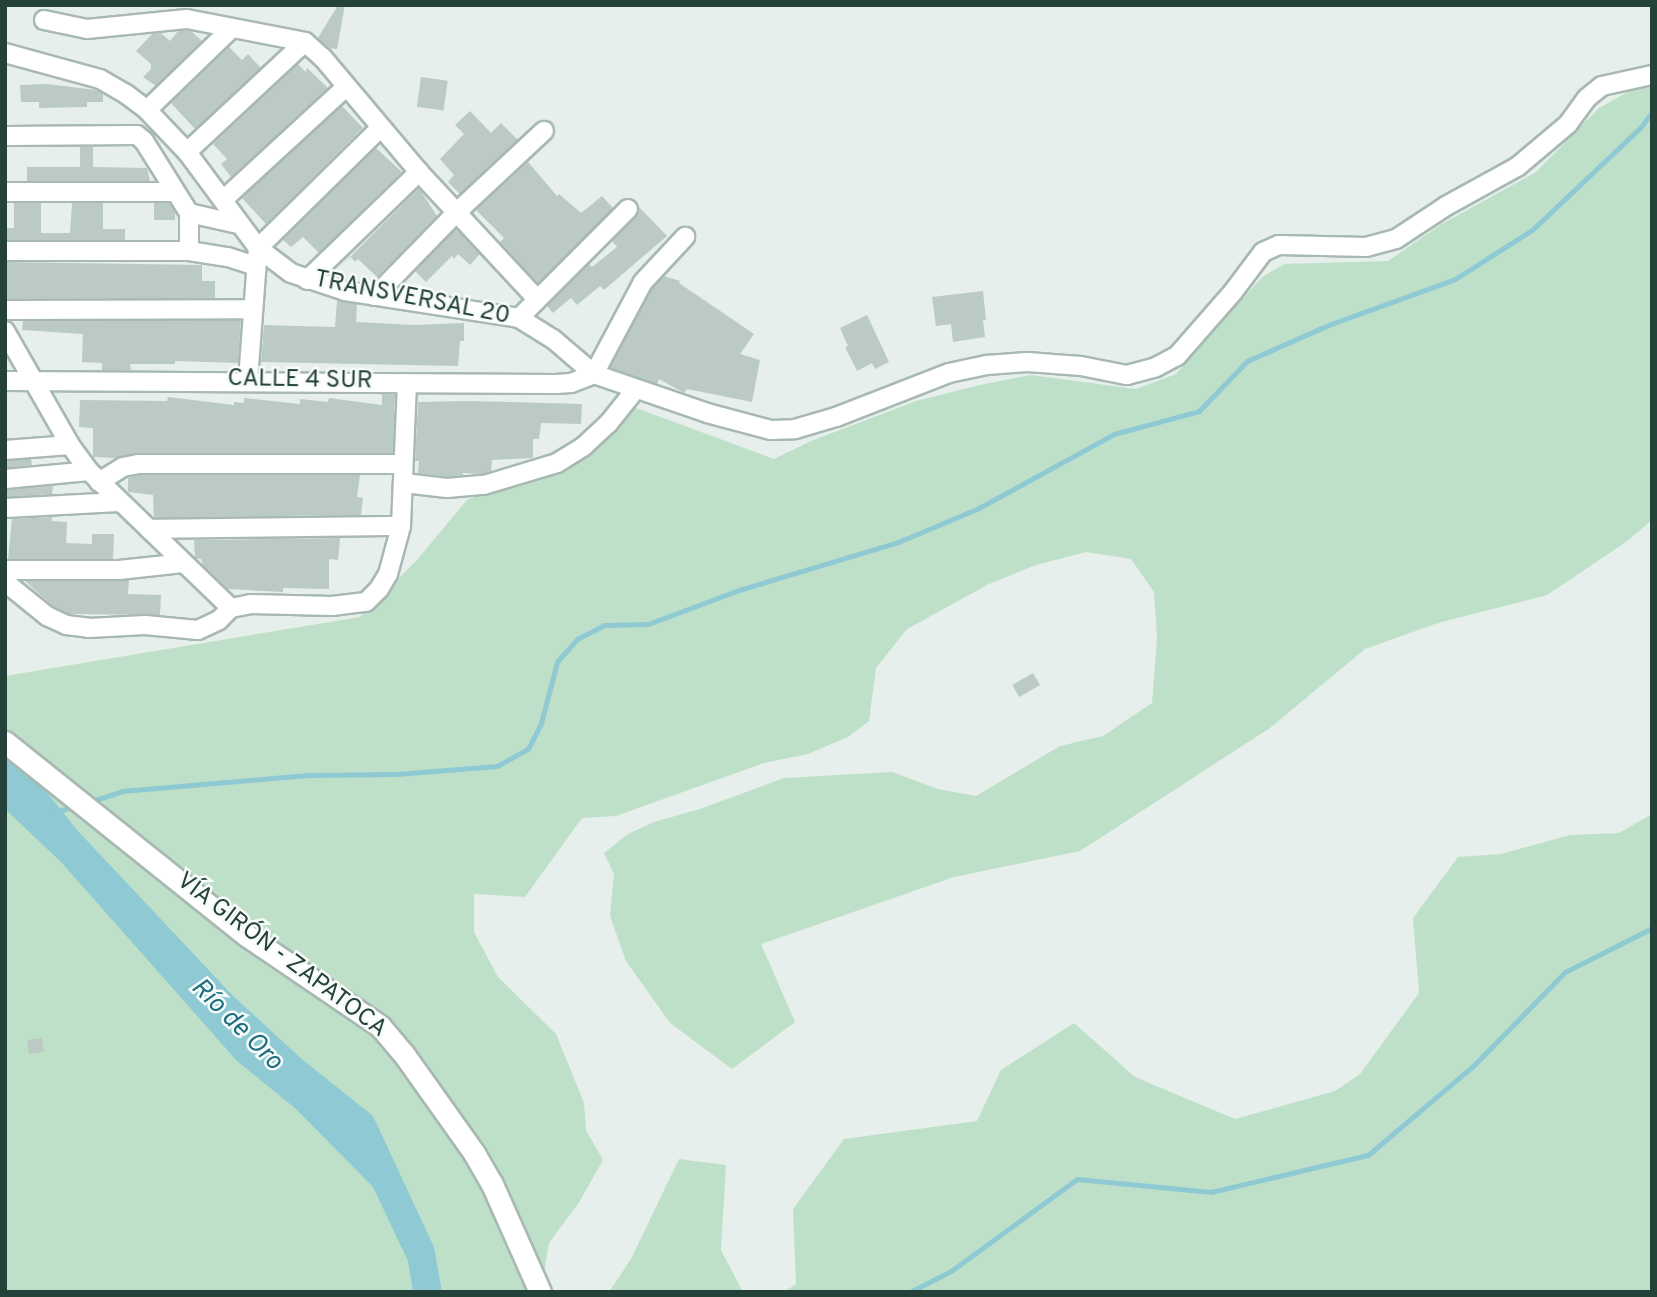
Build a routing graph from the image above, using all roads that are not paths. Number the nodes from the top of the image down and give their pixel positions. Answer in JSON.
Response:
{"nodes":[{"id":1,"x":44,"y":20,"type":"dead end"},
{"id":2,"x":231,"y":29,"type":"junction"},
{"id":3,"x":305,"y":42,"type":"junction"},
{"id":4,"x":5,"y":54,"type":"edge"},
{"id":5,"x":1649,"y":75,"type":"edge"},
{"id":6,"x":345,"y":88,"type":"junction"},
{"id":7,"x":146,"y":110,"type":"junction"},
{"id":8,"x":380,"y":128,"type":"junction"},
{"id":9,"x":544,"y":131,"type":"dead end"},
{"id":10,"x":5,"y":136,"type":"edge"},
{"id":11,"x":187,"y":152,"type":"junction"},
{"id":12,"x":419,"y":172,"type":"junction"},
{"id":13,"x":5,"y":192,"type":"edge"},
{"id":14,"x":175,"y":192,"type":"junction"},
{"id":15,"x":223,"y":201,"type":"junction"},
{"id":16,"x":628,"y":209,"type":"dead end"},
{"id":17,"x":457,"y":212,"type":"junction"},
{"id":18,"x":189,"y":213,"type":"junction"},
{"id":19,"x":238,"y":225,"type":"junction"},
{"id":20,"x":685,"y":237,"type":"dead end"},
{"id":21,"x":258,"y":248,"type":"junction"},
{"id":22,"x":5,"y":251,"type":"edge"},
{"id":23,"x":189,"y":251,"type":"junction"},
{"id":24,"x":256,"y":266,"type":"junction"},
{"id":25,"x":307,"y":280,"type":"junction"},
{"id":26,"x":375,"y":296,"type":"junction"},
{"id":27,"x":537,"y":299,"type":"junction"},
{"id":28,"x":252,"y":309,"type":"junction"},
{"id":29,"x":5,"y":310,"type":"edge"},
{"id":30,"x":519,"y":318,"type":"junction"},
{"id":31,"x":5,"y":331,"type":"edge"},
{"id":32,"x":594,"y":374,"type":"junction"},
{"id":33,"x":248,"y":380,"type":"junction"},
{"id":34,"x":5,"y":381,"type":"edge"},
{"id":35,"x":32,"y":381,"type":"junction"},
{"id":36,"x":407,"y":383,"type":"junction"},
{"id":37,"x":635,"y":390,"type":"junction"},
{"id":38,"x":70,"y":445,"type":"junction"},
{"id":39,"x":5,"y":450,"type":"edge"},
{"id":40,"x":403,"y":464,"type":"junction"},
{"id":41,"x":94,"y":476,"type":"junction"},
{"id":42,"x":5,"y":479,"type":"edge"},
{"id":43,"x":404,"y":483,"type":"junction"},
{"id":44,"x":119,"y":502,"type":"junction"},
{"id":45,"x":5,"y":508,"type":"edge"},
{"id":46,"x":401,"y":526,"type":"junction"},
{"id":47,"x":149,"y":529,"type":"junction"},
{"id":48,"x":183,"y":563,"type":"junction"},
{"id":49,"x":5,"y":570,"type":"edge"},
{"id":50,"x":5,"y":582,"type":"edge"},
{"id":51,"x":231,"y":607,"type":"junction"},
{"id":52,"x":5,"y":742,"type":"edge"},
{"id":53,"x":540,"y":1292,"type":"edge"}],
"edges":[{"from":1,"to":2,"type":"street"},
{"from":2,"to":3,"type":"street"},
{"from":2,"to":7,"type":"street"},
{"from":3,"to":6,"type":"street"},
{"from":3,"to":11,"type":"street"},
{"from":4,"to":7,"type":"street","name":"TRANSVERSAL 20"},
{"from":5,"to":37,"type":"street","name":"TRANSVERSAL 20"},
{"from":6,"to":8,"type":"street"},
{"from":6,"to":15,"type":"street"},
{"from":7,"to":11,"type":"street","name":"TRANSVERSAL 20"},
{"from":8,"to":12,"type":"street"},
{"from":8,"to":21,"type":"street"},
{"from":9,"to":17,"type":"street"},
{"from":10,"to":14,"type":"street"},
{"from":11,"to":15,"type":"street","name":"TRANSVERSAL 20"},
{"from":12,"to":17,"type":"street"},
{"from":12,"to":25,"type":"street"},
{"from":13,"to":14,"type":"street"},
{"from":14,"to":18,"type":"street"},
{"from":15,"to":19,"type":"street","name":"TRANSVERSAL 20"},
{"from":16,"to":27,"type":"street"},
{"from":17,"to":26,"type":"street"},
{"from":17,"to":27,"type":"street"},
{"from":18,"to":19,"type":"street"},
{"from":18,"to":23,"type":"street"},
{"from":19,"to":21,"type":"street","name":"TRANSVERSAL 20"},
{"from":20,"to":32,"type":"street"},
{"from":21,"to":24,"type":"street"},
{"from":21,"to":25,"type":"street","name":"TRANSVERSAL 20"},
{"from":22,"to":23,"type":"street"},
{"from":23,"to":24,"type":"street"},
{"from":24,"to":28,"type":"street"},
{"from":25,"to":26,"type":"street","name":"TRANSVERSAL 20"},
{"from":26,"to":30,"type":"street","name":"TRANSVERSAL 20"},
{"from":27,"to":30,"type":"street"},
{"from":28,"to":29,"type":"street"},
{"from":28,"to":33,"type":"street"},
{"from":30,"to":32,"type":"street","name":"TRANSVERSAL 20"},
{"from":31,"to":35,"type":"street"},
{"from":32,"to":36,"type":"street","name":"CALLE 4 SUR"},
{"from":32,"to":37,"type":"street","name":"TRANSVERSAL 20"},
{"from":33,"to":35,"type":"street","name":"CALLE 4 SUR"},
{"from":33,"to":36,"type":"street","name":"CALLE 4 SUR"},
{"from":34,"to":35,"type":"street","name":"CALLE 4 SUR"},
{"from":35,"to":38,"type":"street"},
{"from":36,"to":40,"type":"street"},
{"from":37,"to":43,"type":"street"},
{"from":38,"to":39,"type":"street"},
{"from":38,"to":41,"type":"street"},
{"from":40,"to":41,"type":"street"},
{"from":40,"to":43,"type":"street"},
{"from":41,"to":42,"type":"street"},
{"from":41,"to":44,"type":"street"},
{"from":43,"to":46,"type":"street"},
{"from":44,"to":45,"type":"street"},
{"from":44,"to":47,"type":"street"},
{"from":46,"to":47,"type":"street"},
{"from":46,"to":51,"type":"street"},
{"from":47,"to":48,"type":"street"},
{"from":48,"to":49,"type":"street"},
{"from":48,"to":51,"type":"street"},
{"from":50,"to":51,"type":"street"},
{"from":52,"to":53,"type":"main road","name":"VÍA GIRÓN - ZAPATOCA"}]}
